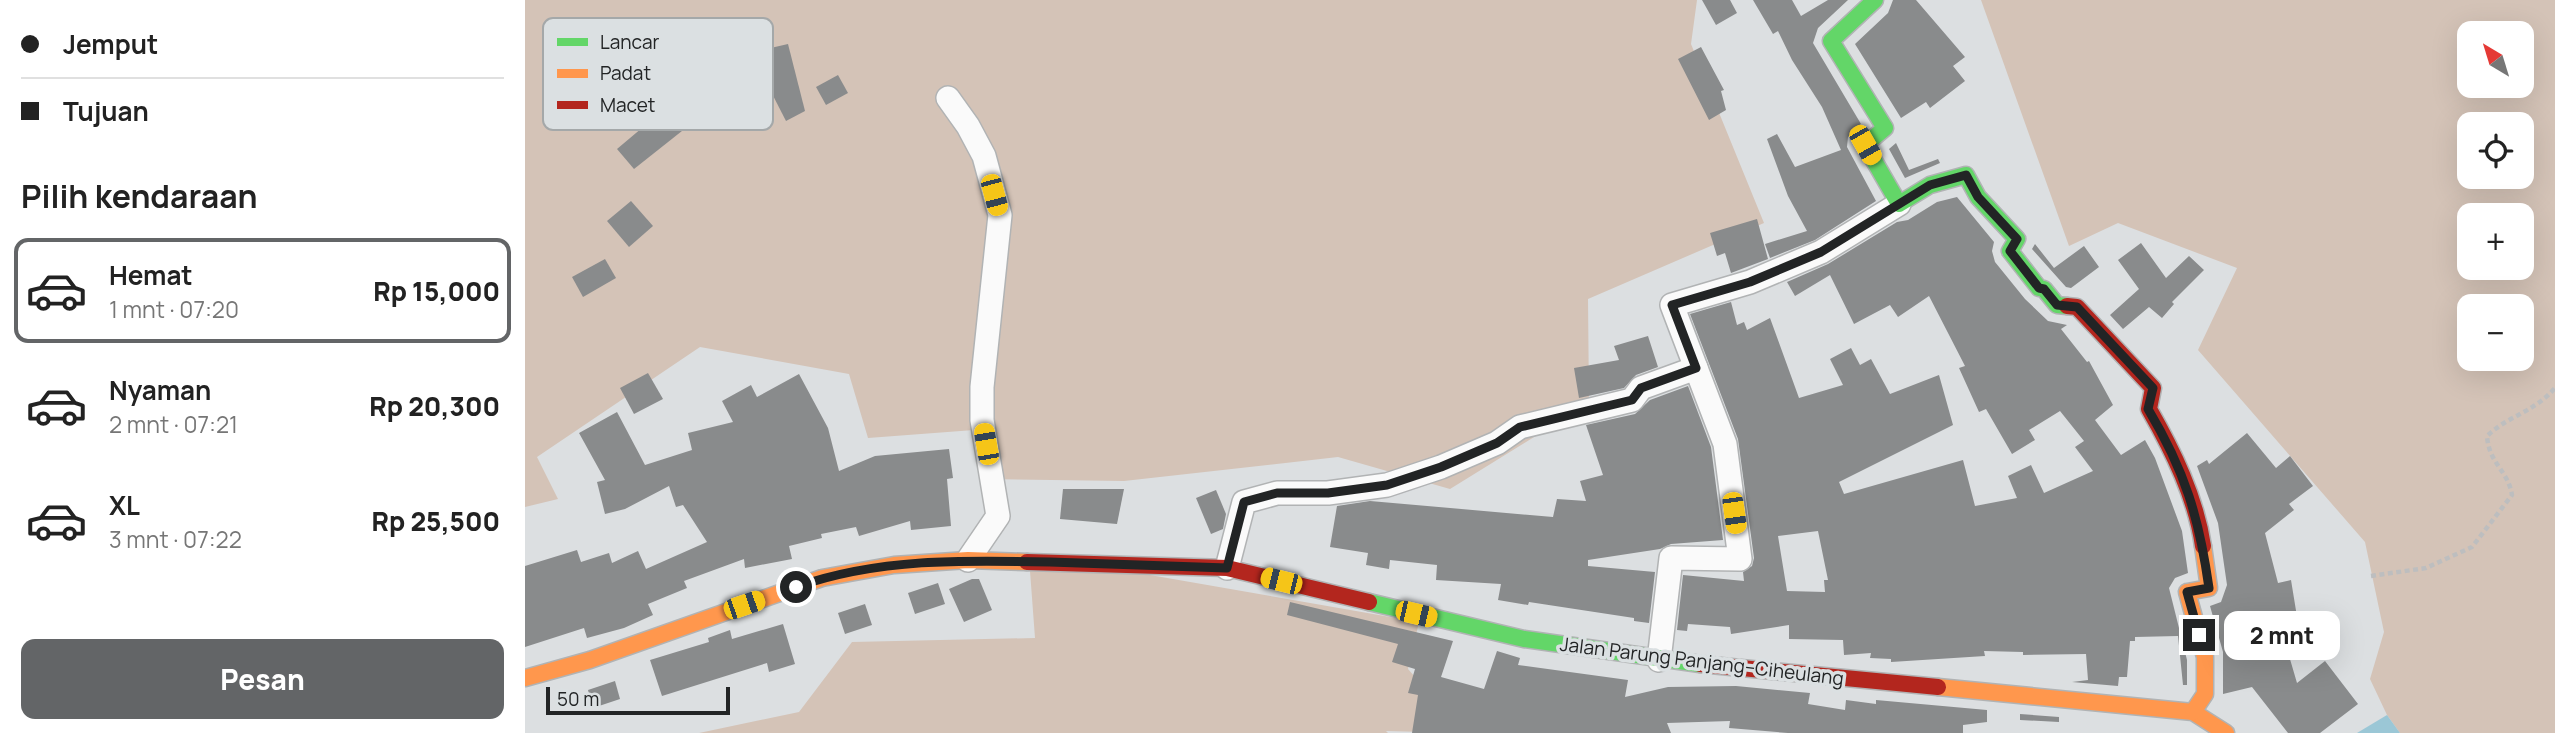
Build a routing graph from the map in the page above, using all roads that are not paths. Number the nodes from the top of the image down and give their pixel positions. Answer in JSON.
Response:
{"nodes":[{"id":1,"x":1875,"y":0,"type":"edge"},
{"id":2,"x":948,"y":99,"type":"dead end"},
{"id":3,"x":1899,"y":204,"type":"junction"},
{"id":4,"x":1696,"y":368,"type":"junction"},
{"id":5,"x":968,"y":560,"type":"junction"},
{"id":6,"x":1227,"y":568,"type":"junction"},
{"id":7,"x":1659,"y":660,"type":"junction"},
{"id":8,"x":525,"y":678,"type":"edge"},
{"id":9,"x":2193,"y":712,"type":"junction"},
{"id":10,"x":2226,"y":733,"type":"edge"}],
"edges":[{"from":1,"to":3,"type":"street"},
{"from":2,"to":5,"type":"street"},
{"from":3,"to":4,"type":"street"},
{"from":3,"to":9,"type":"street"},
{"from":4,"to":6,"type":"street"},
{"from":4,"to":7,"type":"street"},
{"from":5,"to":6,"type":"street","name":"Jalan Parung Panjang–Ciheulang"},
{"from":5,"to":8,"type":"street","name":"Jalan Parung Panjang–Ciheulang"},
{"from":6,"to":7,"type":"street","name":"Jalan Parung Panjang–Ciheulang"},
{"from":7,"to":9,"type":"street","name":"Jalan Parung Panjang–Ciheulang"},
{"from":9,"to":10,"type":"street","name":"Jalan Parung Panjang–Ciheulang"}]}
